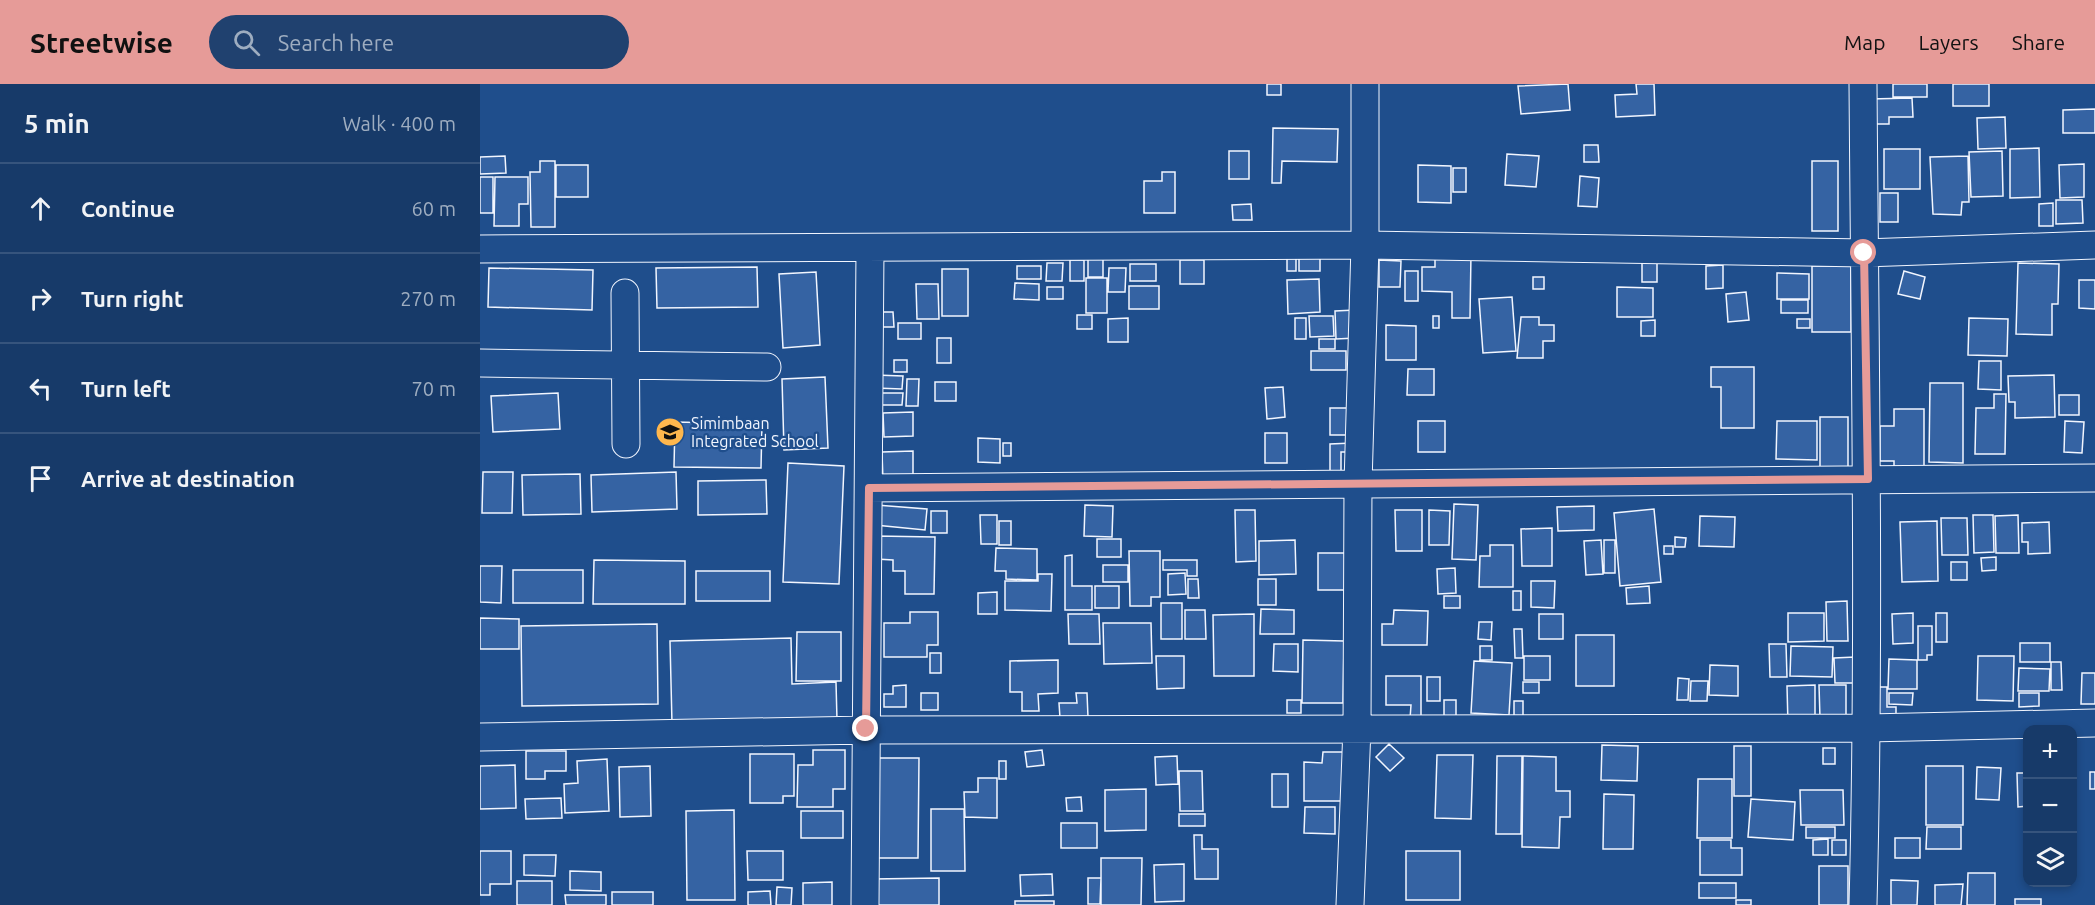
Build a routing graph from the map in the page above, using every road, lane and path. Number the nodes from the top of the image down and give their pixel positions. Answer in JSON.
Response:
{"nodes":[{"id":1,"x":1365,"y":84,"type":"edge"},
{"id":2,"x":1863,"y":84,"type":"edge"},
{"id":3,"x":1365,"y":245,"type":"junction"},
{"id":4,"x":2095,"y":245,"type":"edge"},
{"id":5,"x":480,"y":249,"type":"edge"},
{"id":6,"x":870,"y":249,"type":"junction"},
{"id":7,"x":1864,"y":253,"type":"junction"},
{"id":8,"x":625,"y":293,"type":"dead end"},
{"id":9,"x":480,"y":363,"type":"edge"},
{"id":10,"x":625,"y":365,"type":"junction"},
{"id":11,"x":767,"y":367,"type":"dead end"},
{"id":12,"x":626,"y":444,"type":"dead end"},
{"id":13,"x":2095,"y":478,"type":"edge"},
{"id":14,"x":1868,"y":479,"type":"junction"},
{"id":15,"x":1358,"y":484,"type":"junction"},
{"id":16,"x":869,"y":488,"type":"junction"},
{"id":17,"x":2095,"y":723,"type":"edge"},
{"id":18,"x":1357,"y":728,"type":"junction"},
{"id":19,"x":1868,"y":728,"type":"junction"},
{"id":20,"x":866,"y":729,"type":"junction"},
{"id":21,"x":480,"y":737,"type":"edge"},
{"id":22,"x":865,"y":905,"type":"edge"},
{"id":23,"x":1350,"y":905,"type":"edge"},
{"id":24,"x":1863,"y":905,"type":"edge"}],
"edges":[{"from":1,"to":3,"type":"street"},
{"from":2,"to":7,"type":"street"},
{"from":3,"to":6,"type":"street"},
{"from":3,"to":7,"type":"street"},
{"from":3,"to":15,"type":"street"},
{"from":4,"to":7,"type":"street"},
{"from":5,"to":6,"type":"street"},
{"from":6,"to":16,"type":"street"},
{"from":7,"to":14,"type":"street"},
{"from":8,"to":10,"type":"street"},
{"from":9,"to":10,"type":"street"},
{"from":10,"to":11,"type":"street"},
{"from":10,"to":12,"type":"street"},
{"from":13,"to":14,"type":"street"},
{"from":14,"to":15,"type":"street"},
{"from":14,"to":19,"type":"street"},
{"from":15,"to":16,"type":"street"},
{"from":15,"to":18,"type":"street"},
{"from":16,"to":20,"type":"street"},
{"from":17,"to":19,"type":"street"},
{"from":18,"to":19,"type":"street"},
{"from":18,"to":20,"type":"street"},
{"from":18,"to":23,"type":"street"},
{"from":19,"to":24,"type":"street"},
{"from":20,"to":21,"type":"street"},
{"from":20,"to":22,"type":"street"}]}
